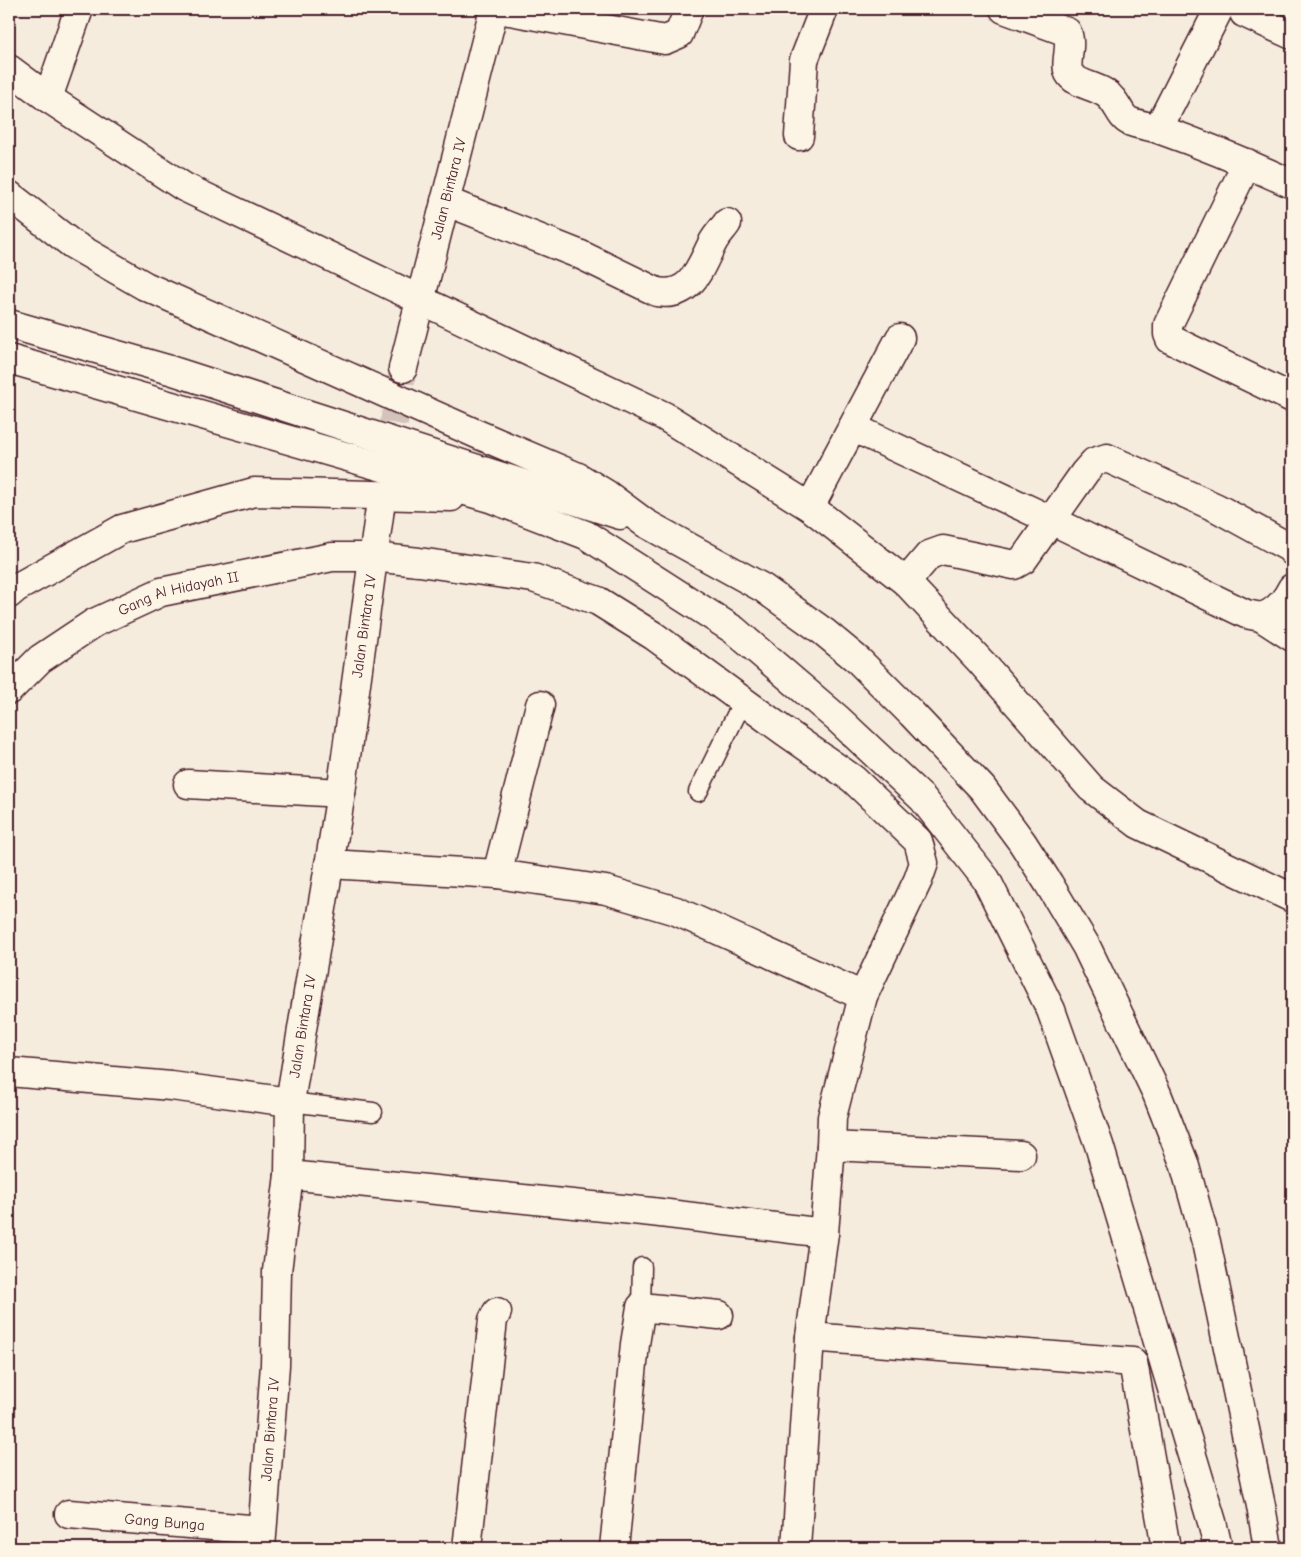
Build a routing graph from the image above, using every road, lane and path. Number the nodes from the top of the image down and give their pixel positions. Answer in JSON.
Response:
{"nodes":[{"id":1,"x":79,"y":9,"type":"edge"},
{"id":2,"x":494,"y":9,"type":"edge"},
{"id":3,"x":499,"y":9,"type":"edge"},
{"id":4,"x":689,"y":9,"type":"edge"},
{"id":5,"x":824,"y":9,"type":"edge"},
{"id":6,"x":1004,"y":9,"type":"edge"},
{"id":7,"x":1231,"y":11,"type":"edge"},
{"id":8,"x":1292,"y":36,"type":"edge"},
{"id":9,"x":9,"y":69,"type":"edge"},
{"id":10,"x":48,"y":98,"type":"junction"},
{"id":11,"x":1158,"y":129,"type":"junction"},
{"id":12,"x":799,"y":136,"type":"dead end"},
{"id":13,"x":1248,"y":163,"type":"junction"},
{"id":14,"x":1292,"y":184,"type":"edge"},
{"id":15,"x":9,"y":195,"type":"edge"},
{"id":16,"x":445,"y":201,"type":"junction"},
{"id":17,"x":727,"y":223,"type":"dead end"},
{"id":18,"x":420,"y":299,"type":"junction"},
{"id":19,"x":9,"y":324,"type":"edge"},
{"id":20,"x":900,"y":338,"type":"dead end"},
{"id":21,"x":9,"y":359,"type":"edge"},
{"id":22,"x":402,"y":368,"type":"tunnel mouth"},
{"id":23,"x":1292,"y":398,"type":"edge"},
{"id":24,"x":854,"y":428,"type":"junction"},
{"id":25,"x":490,"y":498,"type":"junction"},
{"id":26,"x":810,"y":507,"type":"junction"},
{"id":27,"x":380,"y":508,"type":"dead end"},
{"id":28,"x":1051,"y":520,"type":"junction"},
{"id":29,"x":645,"y":523,"type":"junction"},
{"id":30,"x":1292,"y":551,"type":"edge"},
{"id":31,"x":373,"y":557,"type":"junction"},
{"id":32,"x":906,"y":582,"type":"junction"},
{"id":33,"x":1292,"y":588,"type":"edge"},
{"id":34,"x":9,"y":594,"type":"edge"},
{"id":35,"x":1261,"y":617,"type":"junction"},
{"id":36,"x":1292,"y":637,"type":"edge"},
{"id":37,"x":9,"y":690,"type":"edge"},
{"id":38,"x":743,"y":701,"type":"junction"},
{"id":39,"x":540,"y":705,"type":"dead end"},
{"id":40,"x":188,"y":784,"type":"dead end"},
{"id":41,"x":698,"y":792,"type":"dead end"},
{"id":42,"x":341,"y":793,"type":"junction"},
{"id":43,"x":329,"y":864,"type":"junction"},
{"id":44,"x":497,"y":874,"type":"junction"},
{"id":45,"x":1292,"y":897,"type":"edge"},
{"id":46,"x":863,"y":996,"type":"junction"},
{"id":47,"x":9,"y":1072,"type":"edge"},
{"id":48,"x":290,"y":1102,"type":"junction"},
{"id":49,"x":373,"y":1112,"type":"dead end"},
{"id":50,"x":831,"y":1146,"type":"junction"},
{"id":51,"x":1021,"y":1155,"type":"dead end"},
{"id":52,"x":289,"y":1175,"type":"junction"},
{"id":53,"x":824,"y":1233,"type":"junction"},
{"id":54,"x":642,"y":1267,"type":"dead end"},
{"id":55,"x":641,"y":1307,"type":"junction"},
{"id":56,"x":497,"y":1312,"type":"dead end"},
{"id":57,"x":719,"y":1315,"type":"dead end"},
{"id":58,"x":810,"y":1337,"type":"junction"},
{"id":59,"x":69,"y":1514,"type":"dead end"},
{"id":60,"x":261,"y":1539,"type":"edge"},
{"id":61,"x":467,"y":1548,"type":"edge"},
{"id":62,"x":614,"y":1548,"type":"edge"},
{"id":63,"x":796,"y":1548,"type":"edge"},
{"id":64,"x":1166,"y":1548,"type":"edge"},
{"id":65,"x":1218,"y":1548,"type":"edge"},
{"id":66,"x":1268,"y":1548,"type":"edge"}],
"edges":[{"from":1,"to":10,"type":"main road"},
{"from":2,"to":16,"type":"main road","name":"Jalan Bintara IV"},
{"from":3,"to":4,"type":"main road"},
{"from":5,"to":12,"type":"main road"},
{"from":6,"to":11,"type":"main road"},
{"from":7,"to":8,"type":"main road"},
{"from":7,"to":11,"type":"main road"},
{"from":9,"to":10,"type":"main road"},
{"from":10,"to":18,"type":"main road"},
{"from":11,"to":13,"type":"main road"},
{"from":13,"to":14,"type":"main road"},
{"from":13,"to":23,"type":"main road"},
{"from":15,"to":29,"type":"main road"},
{"from":16,"to":17,"type":"main road"},
{"from":16,"to":18,"type":"main road","name":"Jalan Bintara IV"},
{"from":18,"to":22,"type":"main road","name":"Jalan Bintara IV"},
{"from":18,"to":26,"type":"main road"},
{"from":19,"to":29,"type":"main road"},
{"from":20,"to":24,"type":"main road"},
{"from":21,"to":25,"type":"main road"},
{"from":24,"to":26,"type":"main road"},
{"from":24,"to":28,"type":"main road"},
{"from":25,"to":34,"type":"main road"},
{"from":25,"to":65,"type":"main road"},
{"from":26,"to":32,"type":"main road"},
{"from":27,"to":31,"type":"main road","name":"Jalan Bintara IV"},
{"from":28,"to":30,"type":"main road"},
{"from":28,"to":32,"type":"main road"},
{"from":28,"to":35,"type":"main road"},
{"from":29,"to":66,"type":"main road"},
{"from":31,"to":37,"type":"main road","name":"Gang Al Hidayah II"},
{"from":31,"to":38,"type":"main road","name":"Gang Al Hidayah II"},
{"from":31,"to":42,"type":"main road","name":"Jalan Bintara IV"},
{"from":32,"to":45,"type":"main road"},
{"from":33,"to":35,"type":"main road"},
{"from":35,"to":36,"type":"main road"},
{"from":38,"to":41,"type":"lane"},
{"from":38,"to":46,"type":"main road","name":"Gang Al Hidayah II"},
{"from":39,"to":44,"type":"main road"},
{"from":40,"to":42,"type":"main road"},
{"from":42,"to":43,"type":"main road","name":"Jalan Bintara IV"},
{"from":43,"to":44,"type":"main road"},
{"from":43,"to":48,"type":"main road","name":"Jalan Bintara IV"},
{"from":44,"to":46,"type":"main road"},
{"from":46,"to":50,"type":"main road","name":"Gang Al Hidayah II"},
{"from":47,"to":48,"type":"main road"},
{"from":48,"to":49,"type":"lane"},
{"from":48,"to":52,"type":"main road","name":"Jalan Bintara IV"},
{"from":50,"to":51,"type":"main road"},
{"from":50,"to":53,"type":"main road","name":"Gang Al Hidayah II"},
{"from":52,"to":53,"type":"main road"},
{"from":52,"to":60,"type":"main road","name":"Jalan Bintara IV"},
{"from":53,"to":58,"type":"main road","name":"Gang Al Hidayah II"},
{"from":54,"to":55,"type":"lane"},
{"from":55,"to":57,"type":"main road"},
{"from":55,"to":62,"type":"main road"},
{"from":56,"to":61,"type":"main road"},
{"from":58,"to":63,"type":"main road","name":"Gang Al Hidayah II"},
{"from":58,"to":64,"type":"main road"},
{"from":59,"to":60,"type":"main road","name":"Gang Bunga"}]}
